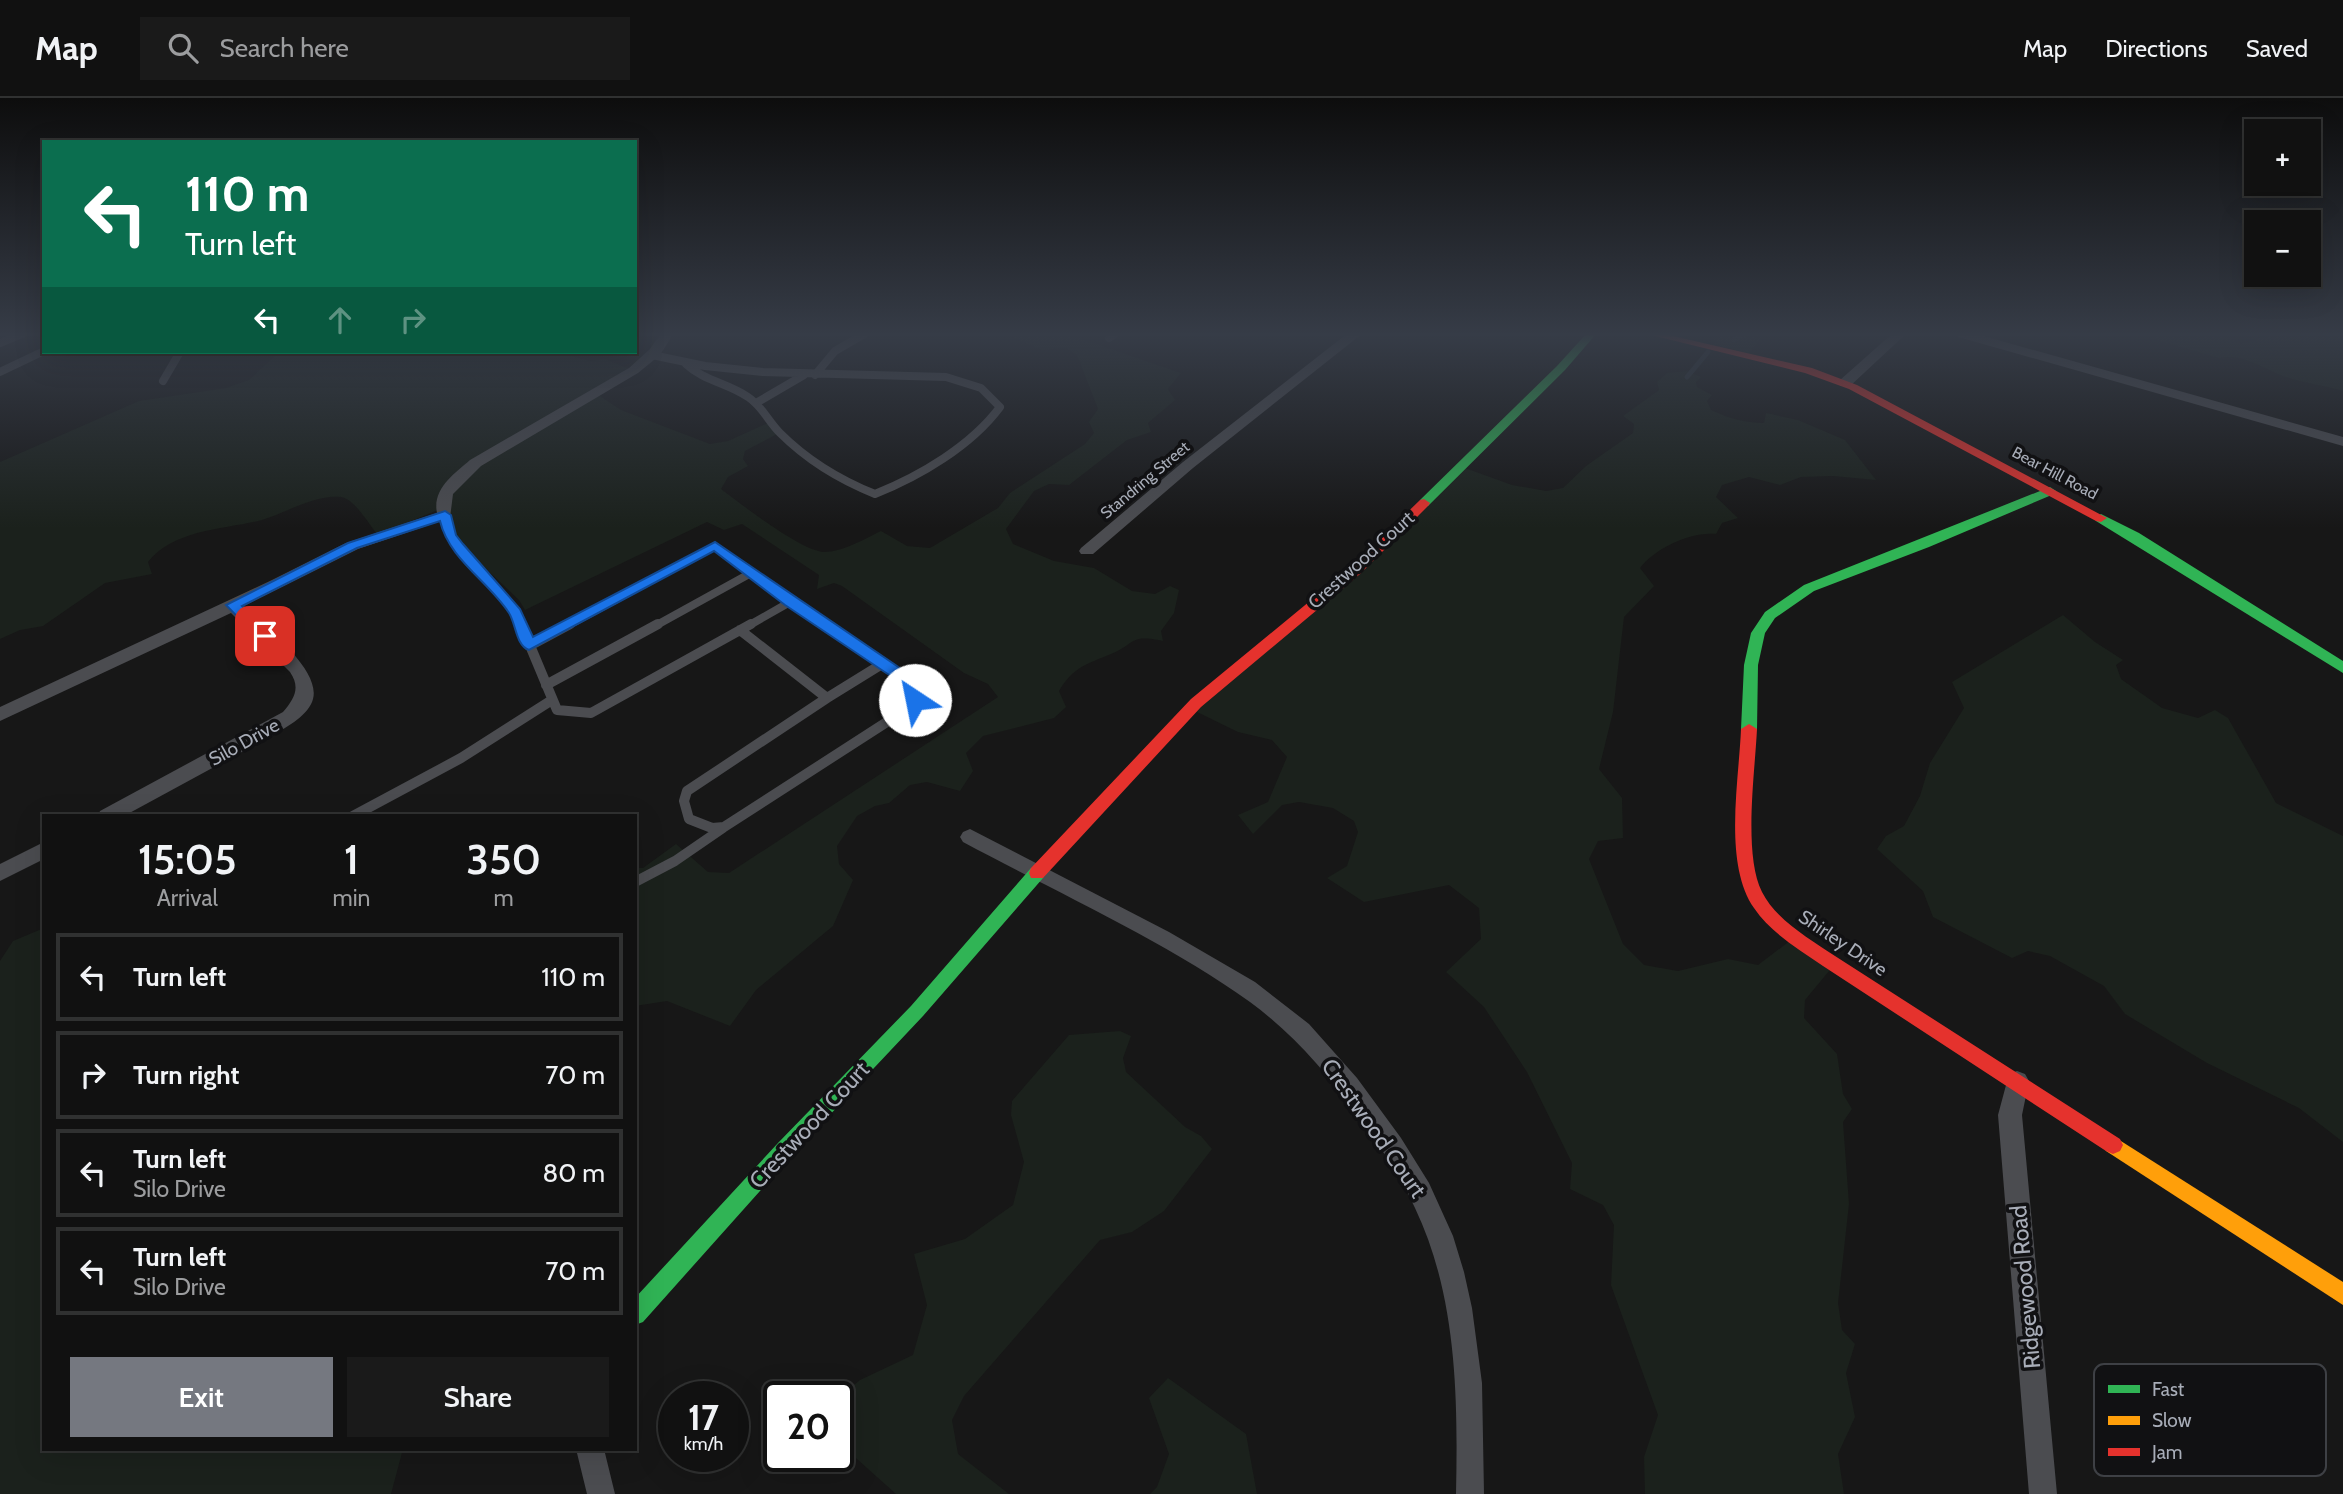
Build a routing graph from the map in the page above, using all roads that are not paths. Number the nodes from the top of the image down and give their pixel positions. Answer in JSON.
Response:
{"nodes":[{"id":1,"x":585,"y":398,"type":"edge"},
{"id":2,"x":747,"y":398,"type":"edge"},
{"id":3,"x":765,"y":398,"type":"edge"},
{"id":4,"x":995,"y":398,"type":"edge"},
{"id":5,"x":1272,"y":398,"type":"edge"},
{"id":6,"x":1531,"y":398,"type":"edge"},
{"id":7,"x":1876,"y":398,"type":"edge"},
{"id":8,"x":2188,"y":398,"type":"edge"},
{"id":9,"x":757,"y":403,"type":"junction"},
{"id":10,"x":2343,"y":443,"type":"edge"},
{"id":11,"x":2050,"y":491,"type":"junction"},
{"id":12,"x":445,"y":515,"type":"junction"},
{"id":13,"x":1087,"y":551,"type":"dead end"},
{"id":14,"x":751,"y":573,"type":"junction"},
{"id":15,"x":790,"y":602,"type":"junction"},
{"id":16,"x":233,"y":605,"type":"junction"},
{"id":17,"x":740,"y":630,"type":"junction"},
{"id":18,"x":529,"y":646,"type":"junction"},
{"id":19,"x":882,"y":664,"type":"junction"},
{"id":20,"x":2343,"y":668,"type":"edge"},
{"id":21,"x":546,"y":685,"type":"junction"},
{"id":22,"x":827,"y":698,"type":"junction"},
{"id":23,"x":552,"y":700,"type":"junction"},
{"id":24,"x":0,"y":715,"type":"edge"},
{"id":25,"x":111,"y":814,"type":"edge"},
{"id":26,"x":358,"y":814,"type":"edge"},
{"id":27,"x":724,"y":827,"type":"junction"},
{"id":28,"x":970,"y":837,"type":"dead end"},
{"id":29,"x":42,"y":851,"type":"edge"},
{"id":30,"x":0,"y":873,"type":"edge"},
{"id":31,"x":1037,"y":873,"type":"junction"},
{"id":32,"x":637,"y":881,"type":"edge"},
{"id":33,"x":2017,"y":1081,"type":"junction"},
{"id":34,"x":2343,"y":1294,"type":"edge"},
{"id":35,"x":637,"y":1312,"type":"edge"},
{"id":36,"x":590,"y":1451,"type":"edge"},
{"id":37,"x":601,"y":1494,"type":"edge"},
{"id":38,"x":1470,"y":1494,"type":"edge"},
{"id":39,"x":2043,"y":1494,"type":"edge"}],
"edges":[{"from":1,"to":12,"type":"street"},
{"from":2,"to":9,"type":"lane"},
{"from":3,"to":9,"type":"lane"},
{"from":4,"to":9,"type":"lane"},
{"from":5,"to":13,"type":"street","name":"Standring Street"},
{"from":6,"to":31,"type":"street","name":"Crestwood Court"},
{"from":7,"to":11,"type":"street","name":"Bear Hill Road"},
{"from":8,"to":10,"type":"street"},
{"from":11,"to":20,"type":"street","name":"Bear Hill Road"},
{"from":11,"to":33,"type":"street","name":"Shirley Drive"},
{"from":12,"to":16,"type":"street"},
{"from":12,"to":18,"type":"lane"},
{"from":14,"to":15,"type":"lane"},
{"from":14,"to":18,"type":"lane"},
{"from":14,"to":21,"type":"lane"},
{"from":15,"to":17,"type":"lane"},
{"from":15,"to":19,"type":"lane"},
{"from":16,"to":24,"type":"street"},
{"from":16,"to":25,"type":"street","name":"Silo Drive"},
{"from":17,"to":22,"type":"lane"},
{"from":17,"to":23,"type":"lane"},
{"from":18,"to":21,"type":"lane"},
{"from":19,"to":22,"type":"lane"},
{"from":19,"to":27,"type":"lane"},
{"from":21,"to":23,"type":"lane"},
{"from":22,"to":27,"type":"lane"},
{"from":23,"to":26,"type":"lane"},
{"from":27,"to":32,"type":"lane"},
{"from":28,"to":31,"type":"street","name":"Crestwood Court"},
{"from":29,"to":30,"type":"street"},
{"from":31,"to":35,"type":"street","name":"Crestwood Court"},
{"from":31,"to":38,"type":"street","name":"Crestwood Court"},
{"from":33,"to":34,"type":"street","name":"Shirley Drive"},
{"from":33,"to":39,"type":"street","name":"Ridgewood Road"},
{"from":36,"to":37,"type":"street"}]}
